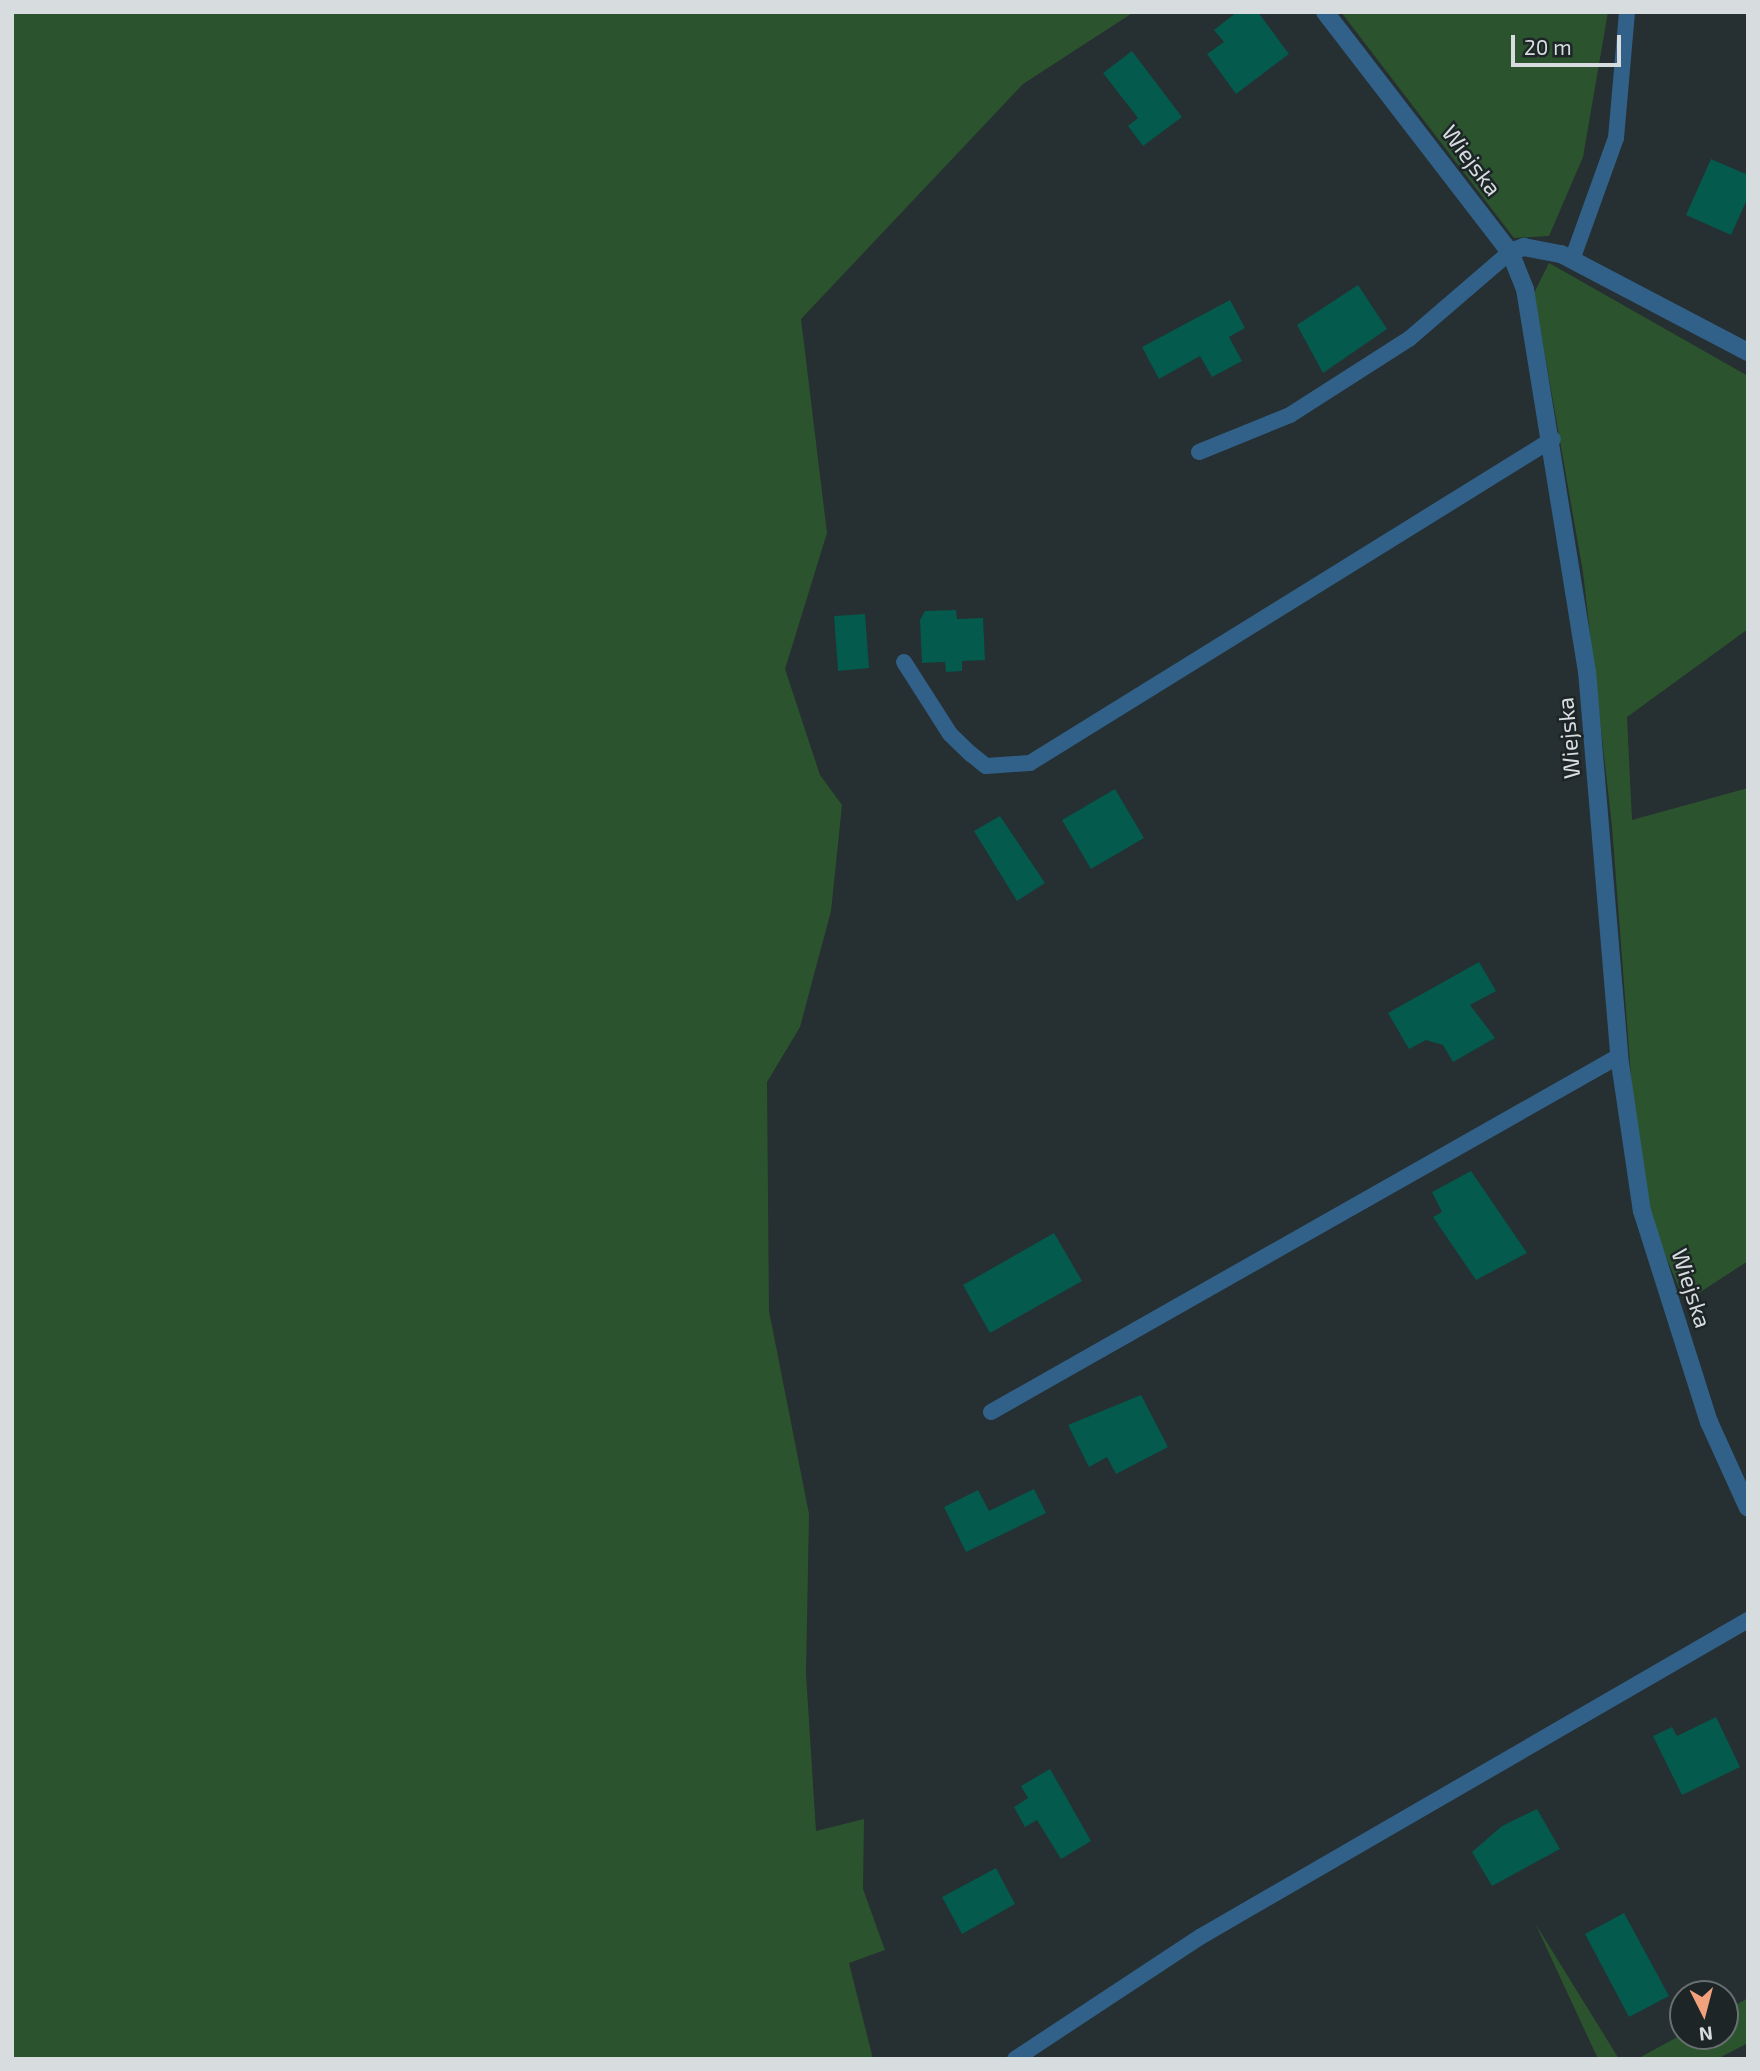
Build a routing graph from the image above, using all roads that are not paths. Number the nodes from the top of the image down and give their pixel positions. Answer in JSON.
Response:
{"nodes":[{"id":1,"x":1325,"y":12,"type":"edge"},
{"id":2,"x":1627,"y":12,"type":"edge"},
{"id":3,"x":1510,"y":252,"type":"junction"},
{"id":4,"x":1572,"y":260,"type":"junction"},
{"id":5,"x":1748,"y":352,"type":"edge"},
{"id":6,"x":1553,"y":439,"type":"junction"},
{"id":7,"x":1199,"y":452,"type":"dead end"},
{"id":8,"x":904,"y":662,"type":"dead end"},
{"id":9,"x":1619,"y":1056,"type":"junction"},
{"id":10,"x":991,"y":1412,"type":"dead end"},
{"id":11,"x":1748,"y":1508,"type":"edge"},
{"id":12,"x":1748,"y":1620,"type":"edge"},
{"id":13,"x":1015,"y":2059,"type":"edge"}],
"edges":[{"from":1,"to":3,"type":"street","name":"Wiejska"},
{"from":2,"to":4,"type":"lane"},
{"from":3,"to":4,"type":"street"},
{"from":3,"to":6,"type":"street","name":"Wiejska"},
{"from":3,"to":7,"type":"lane"},
{"from":4,"to":5,"type":"street"},
{"from":6,"to":8,"type":"lane"},
{"from":6,"to":9,"type":"street","name":"Wiejska"},
{"from":9,"to":10,"type":"lane"},
{"from":9,"to":11,"type":"street","name":"Wiejska"},
{"from":12,"to":13,"type":"lane"}]}
